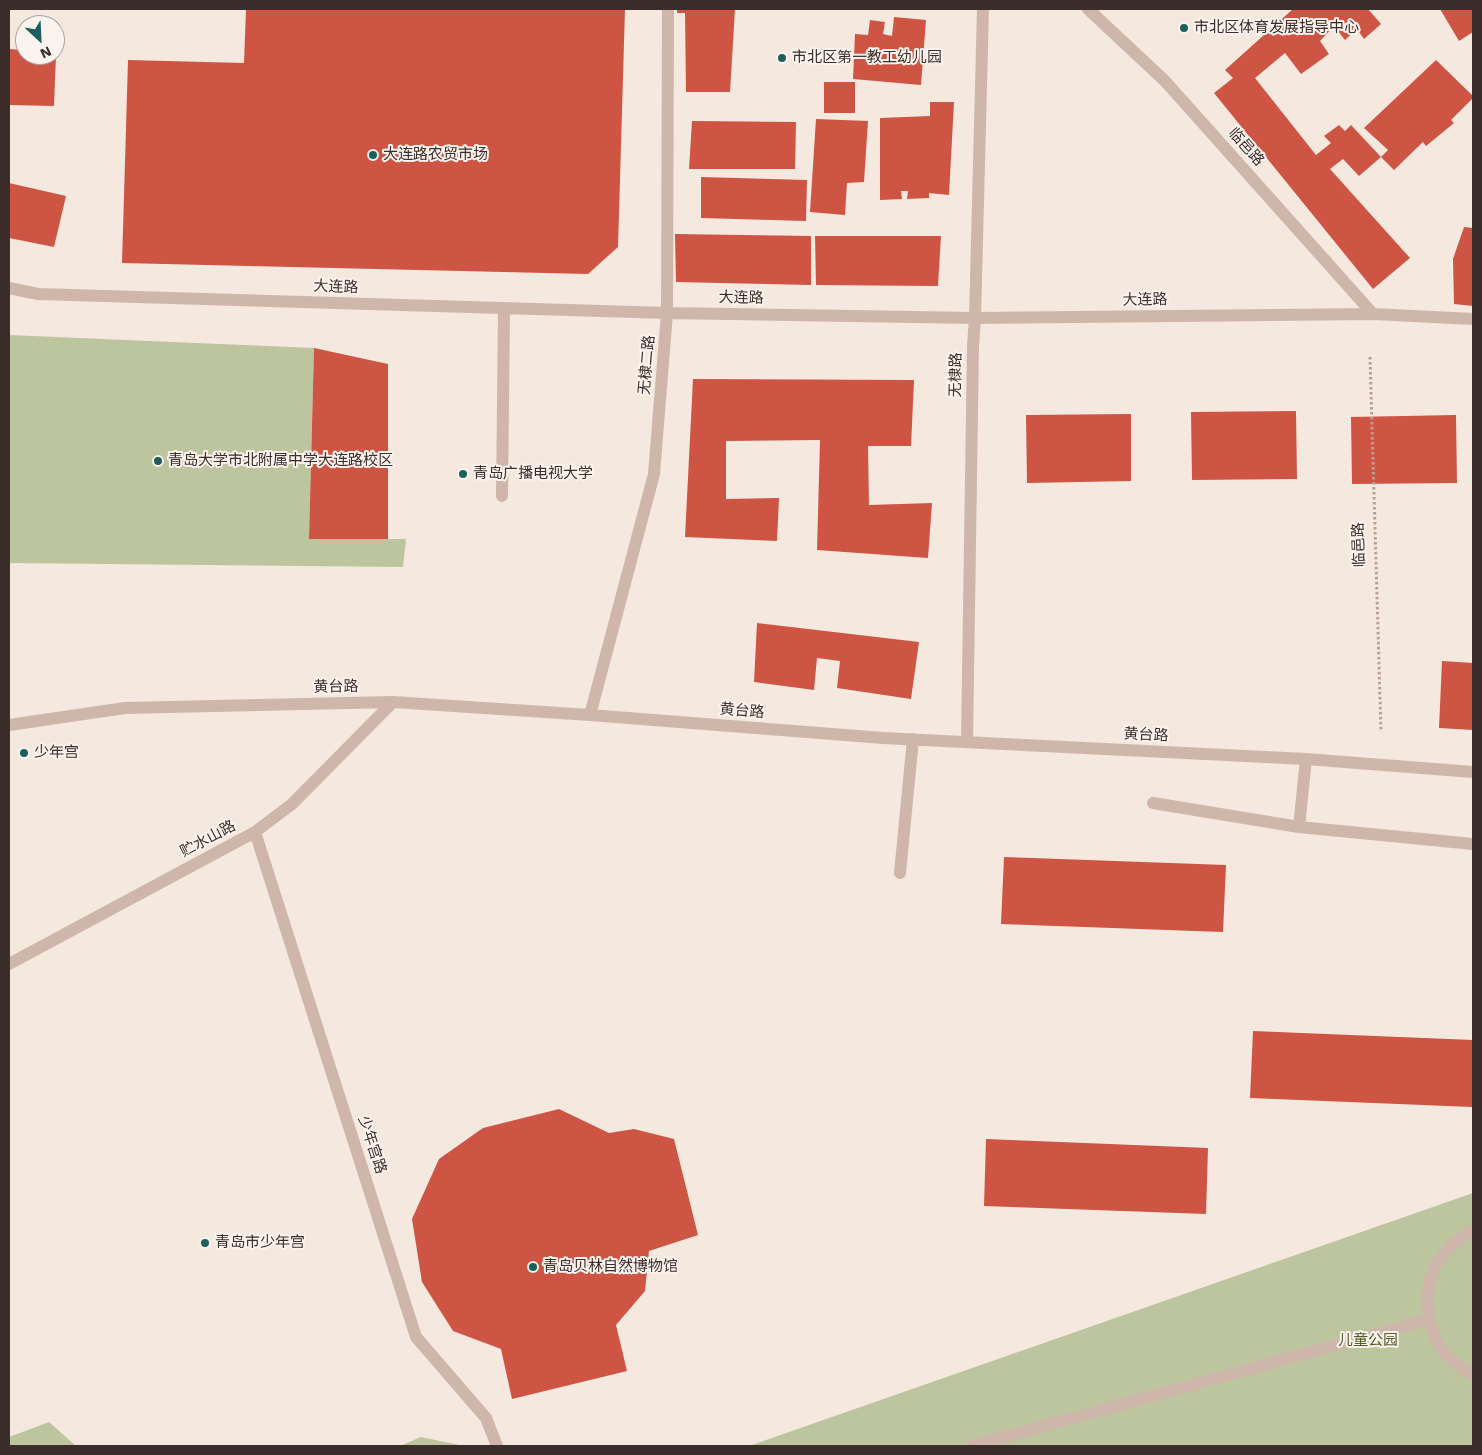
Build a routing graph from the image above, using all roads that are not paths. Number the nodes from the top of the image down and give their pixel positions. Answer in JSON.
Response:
{"nodes":[{"id":1,"x":668,"y":9,"type":"edge"},
{"id":2,"x":983,"y":9,"type":"edge"},
{"id":3,"x":1088,"y":9,"type":"edge"},
{"id":4,"x":9,"y":288,"type":"edge"},
{"id":5,"x":504,"y":308,"type":"junction"},
{"id":6,"x":667,"y":313,"type":"junction"},
{"id":7,"x":1373,"y":314,"type":"junction"},
{"id":8,"x":975,"y":318,"type":"junction"},
{"id":9,"x":1473,"y":318,"type":"edge"},
{"id":10,"x":502,"y":496,"type":"dead end"},
{"id":11,"x":393,"y":702,"type":"junction"},
{"id":12,"x":590,"y":715,"type":"junction"},
{"id":13,"x":9,"y":725,"type":"edge"},
{"id":14,"x":913,"y":739,"type":"junction"},
{"id":15,"x":967,"y":741,"type":"junction"},
{"id":16,"x":1306,"y":759,"type":"junction"},
{"id":17,"x":1473,"y":772,"type":"edge"},
{"id":18,"x":1153,"y":803,"type":"dead end"},
{"id":19,"x":1299,"y":827,"type":"junction"},
{"id":20,"x":254,"y":832,"type":"junction"},
{"id":21,"x":1473,"y":844,"type":"edge"},
{"id":22,"x":900,"y":873,"type":"dead end"},
{"id":23,"x":9,"y":964,"type":"edge"},
{"id":24,"x":1473,"y":1230,"type":"edge"},
{"id":25,"x":1430,"y":1319,"type":"junction"},
{"id":26,"x":1473,"y":1375,"type":"edge"},
{"id":27,"x":497,"y":1446,"type":"edge"},
{"id":28,"x":972,"y":1446,"type":"edge"}],
"edges":[{"from":1,"to":6,"type":"street","name":"无棣二路"},
{"from":2,"to":8,"type":"street","name":"无棣路"},
{"from":3,"to":7,"type":"street","name":"临邑路"},
{"from":4,"to":5,"type":"street","name":"大连路"},
{"from":5,"to":6,"type":"street","name":"大连路"},
{"from":5,"to":10,"type":"street"},
{"from":6,"to":8,"type":"street","name":"大连路"},
{"from":6,"to":12,"type":"street","name":"无棣二路"},
{"from":7,"to":8,"type":"street","name":"大连路"},
{"from":7,"to":9,"type":"street","name":"大连路"},
{"from":8,"to":15,"type":"street","name":"无棣路"},
{"from":11,"to":12,"type":"street","name":"黄台路"},
{"from":11,"to":13,"type":"street","name":"黄台路"},
{"from":11,"to":20,"type":"street","name":"贮水山路"},
{"from":12,"to":14,"type":"street","name":"黄台路"},
{"from":14,"to":15,"type":"street","name":"黄台路"},
{"from":14,"to":22,"type":"street"},
{"from":15,"to":16,"type":"street","name":"黄台路"},
{"from":16,"to":17,"type":"street","name":"黄台路"},
{"from":16,"to":19,"type":"street"},
{"from":18,"to":19,"type":"street"},
{"from":19,"to":21,"type":"street"},
{"from":20,"to":23,"type":"street","name":"贮水山路"},
{"from":20,"to":27,"type":"street","name":"少年宫路"},
{"from":24,"to":25,"type":"street"},
{"from":25,"to":26,"type":"street"},
{"from":25,"to":28,"type":"street"}]}
